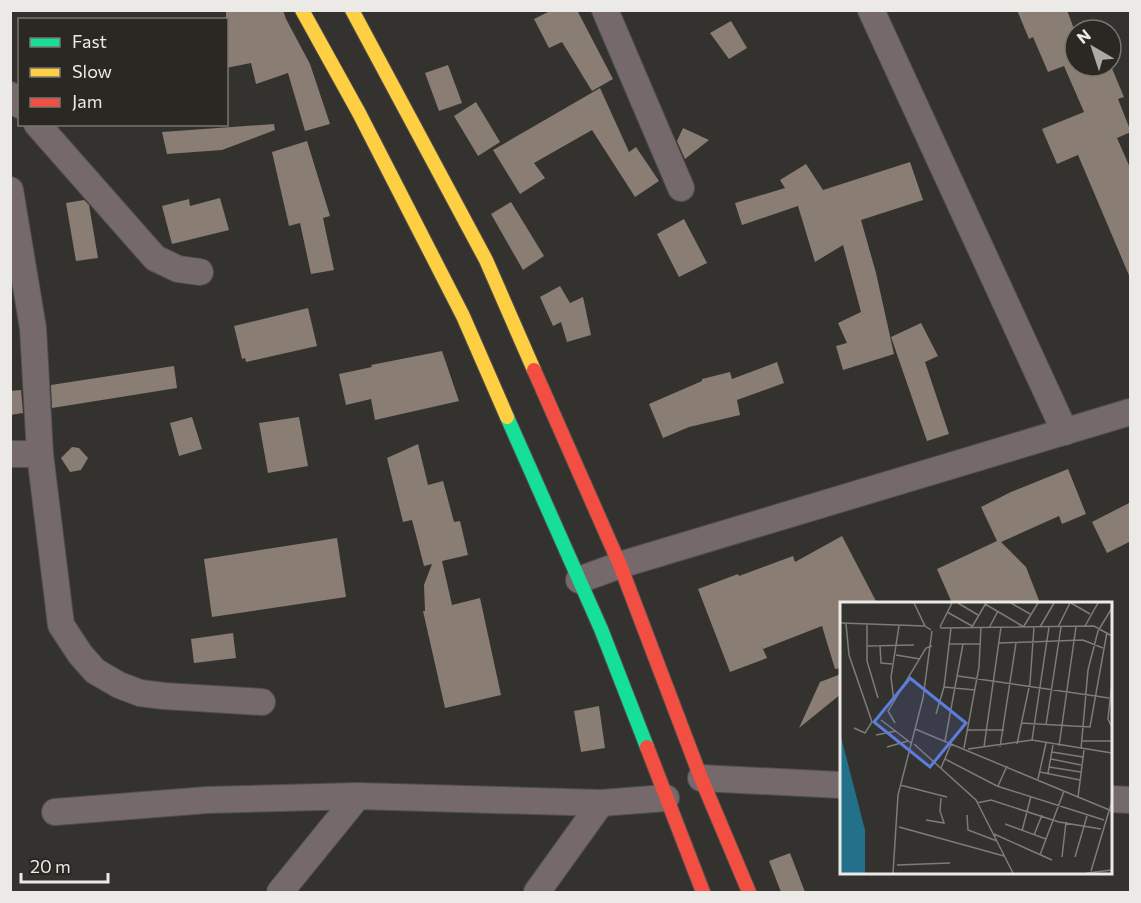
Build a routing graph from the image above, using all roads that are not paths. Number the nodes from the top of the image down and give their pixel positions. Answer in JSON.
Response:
{"nodes":[{"id":1,"x":302,"y":10,"type":"edge"},
{"id":2,"x":352,"y":10,"type":"edge"},
{"id":3,"x":605,"y":10,"type":"edge"},
{"id":4,"x":871,"y":10,"type":"edge"},
{"id":5,"x":39,"y":126,"type":"edge"},
{"id":6,"x":681,"y":188,"type":"dead end"},
{"id":7,"x":10,"y":190,"type":"edge"},
{"id":8,"x":200,"y":272,"type":"dead end"},
{"id":9,"x":1131,"y":412,"type":"edge"},
{"id":10,"x":1065,"y":432,"type":"junction"},
{"id":11,"x":40,"y":453,"type":"junction"},
{"id":12,"x":10,"y":454,"type":"edge"},
{"id":13,"x":620,"y":565,"type":"junction"},
{"id":14,"x":579,"y":580,"type":"junction"},
{"id":15,"x":262,"y":702,"type":"dead end"},
{"id":16,"x":701,"y":778,"type":"junction"},
{"id":17,"x":840,"y":785,"type":"edge"},
{"id":18,"x":358,"y":796,"type":"junction"},
{"id":19,"x":666,"y":798,"type":"junction"},
{"id":20,"x":1111,"y":799,"type":"edge"},
{"id":21,"x":1131,"y":800,"type":"edge"},
{"id":22,"x":601,"y":803,"type":"junction"},
{"id":23,"x":55,"y":812,"type":"dead end"},
{"id":24,"x":280,"y":892,"type":"edge"},
{"id":25,"x":537,"y":892,"type":"edge"},
{"id":26,"x":703,"y":892,"type":"edge"},
{"id":27,"x":749,"y":892,"type":"edge"}],
"edges":[{"from":1,"to":14,"type":"main road"},
{"from":2,"to":13,"type":"main road"},
{"from":3,"to":6,"type":"street"},
{"from":4,"to":10,"type":"street"},
{"from":5,"to":8,"type":"street"},
{"from":7,"to":11,"type":"street"},
{"from":9,"to":10,"type":"street"},
{"from":10,"to":13,"type":"street"},
{"from":11,"to":12,"type":"street"},
{"from":11,"to":15,"type":"street"},
{"from":13,"to":14,"type":"street"},
{"from":13,"to":16,"type":"main road"},
{"from":14,"to":19,"type":"main road"},
{"from":16,"to":17,"type":"street"},
{"from":16,"to":27,"type":"main road"},
{"from":18,"to":22,"type":"street"},
{"from":18,"to":23,"type":"street"},
{"from":18,"to":24,"type":"street"},
{"from":19,"to":22,"type":"street"},
{"from":19,"to":26,"type":"main road"},
{"from":20,"to":21,"type":"street"},
{"from":22,"to":25,"type":"street"}]}
